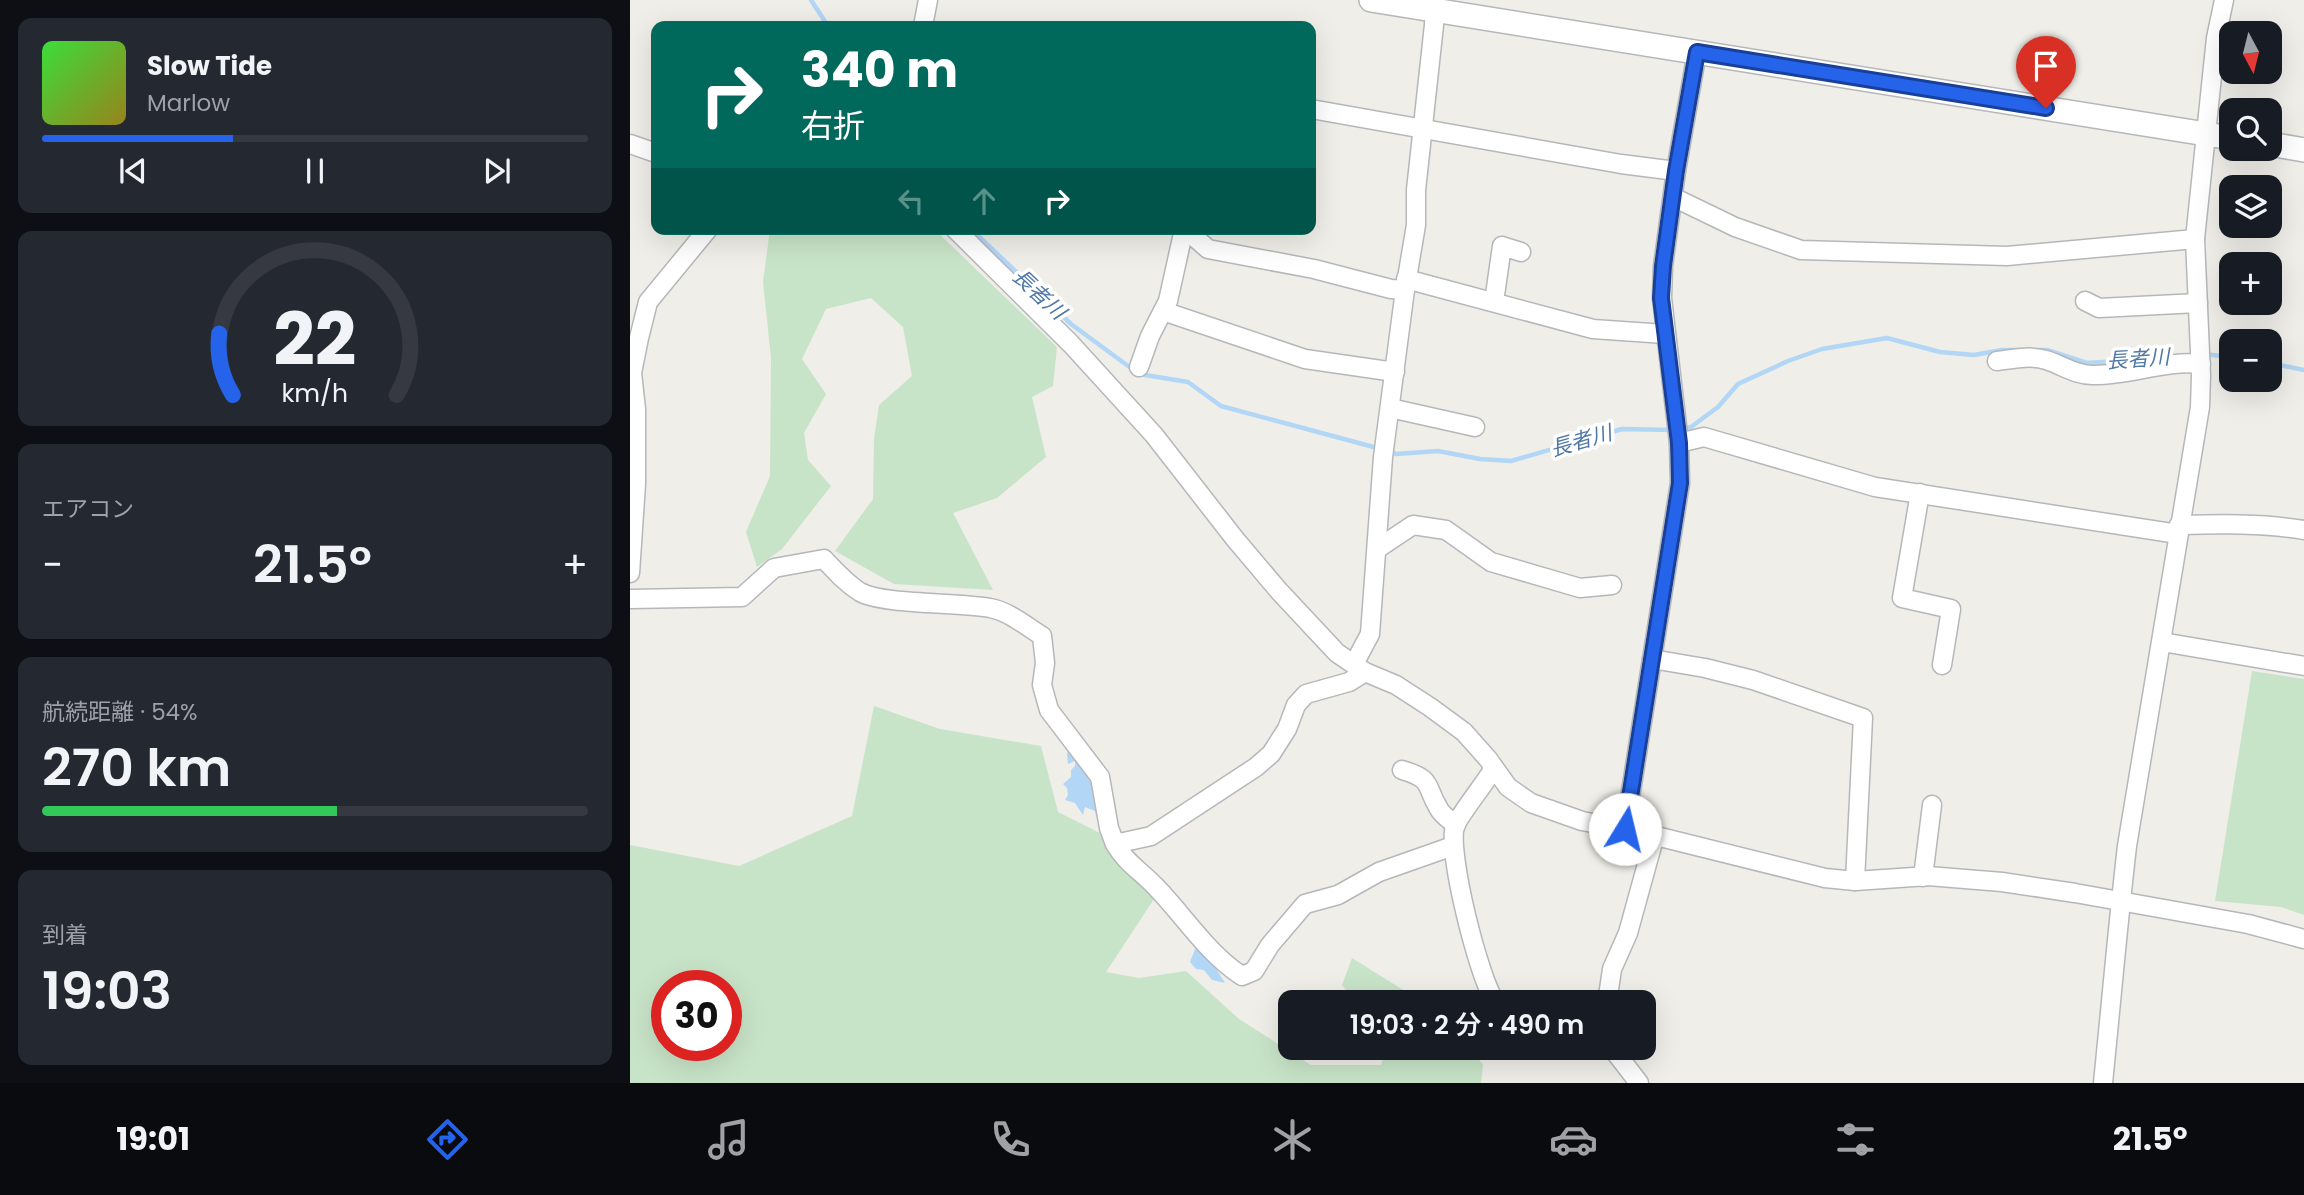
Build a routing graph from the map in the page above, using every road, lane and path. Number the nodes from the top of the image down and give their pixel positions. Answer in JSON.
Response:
{"nodes":[{"id":1,"x":928,"y":0,"type":"edge"},
{"id":2,"x":1371,"y":0,"type":"edge"},
{"id":3,"x":2224,"y":0,"type":"edge"},
{"id":4,"x":1434,"y":5,"type":"edge"},
{"id":5,"x":924,"y":21,"type":"edge"},
{"id":6,"x":1697,"y":52,"type":"junction"},
{"id":7,"x":1316,"y":110,"type":"edge"},
{"id":8,"x":1423,"y":130,"type":"junction"},
{"id":9,"x":2207,"y":134,"type":"junction"},
{"id":10,"x":2219,"y":136,"type":"edge"},
{"id":11,"x":630,"y":144,"type":"edge"},
{"id":12,"x":2282,"y":146,"type":"edge"},
{"id":13,"x":2304,"y":149,"type":"edge"},
{"id":14,"x":651,"y":151,"type":"edge"},
{"id":15,"x":1676,"y":171,"type":"junction"},
{"id":16,"x":1672,"y":197,"type":"junction"},
{"id":17,"x":703,"y":235,"type":"edge"},
{"id":18,"x":961,"y":235,"type":"edge"},
{"id":19,"x":1183,"y":235,"type":"edge"},
{"id":20,"x":1192,"y":235,"type":"edge"},
{"id":21,"x":2195,"y":239,"type":"junction"},
{"id":22,"x":1521,"y":251,"type":"dead end"},
{"id":23,"x":1406,"y":284,"type":"junction"},
{"id":24,"x":2085,"y":301,"type":"dead end"},
{"id":25,"x":1494,"y":302,"type":"junction"},
{"id":26,"x":2198,"y":303,"type":"junction"},
{"id":27,"x":1163,"y":311,"type":"junction"},
{"id":28,"x":1665,"y":334,"type":"junction"},
{"id":29,"x":2201,"y":356,"type":"junction"},
{"id":30,"x":1997,"y":361,"type":"dead end"},
{"id":31,"x":1139,"y":367,"type":"dead end"},
{"id":32,"x":1395,"y":372,"type":"junction"},
{"id":33,"x":631,"y":374,"type":"edge"},
{"id":34,"x":1390,"y":408,"type":"junction"},
{"id":35,"x":1475,"y":427,"type":"dead end"},
{"id":36,"x":1678,"y":434,"type":"junction"},
{"id":37,"x":1920,"y":493,"type":"junction"},
{"id":38,"x":2178,"y":530,"type":"junction"},
{"id":39,"x":2304,"y":530,"type":"edge"},
{"id":40,"x":1377,"y":549,"type":"junction"},
{"id":41,"x":630,"y":573,"type":"edge"},
{"id":42,"x":1612,"y":585,"type":"dead end"},
{"id":43,"x":630,"y":599,"type":"edge"},
{"id":44,"x":2162,"y":642,"type":"junction"},
{"id":45,"x":1652,"y":659,"type":"junction"},
{"id":46,"x":1942,"y":665,"type":"dead end"},
{"id":47,"x":2304,"y":667,"type":"edge"},
{"id":48,"x":1360,"y":668,"type":"junction"},
{"id":49,"x":1494,"y":768,"type":"junction"},
{"id":50,"x":1402,"y":770,"type":"dead end"},
{"id":51,"x":1932,"y":805,"type":"dead end"},
{"id":52,"x":1456,"y":825,"type":"junction"},
{"id":53,"x":1625,"y":829,"type":"junction"},
{"id":54,"x":1655,"y":835,"type":"junction"},
{"id":55,"x":1115,"y":844,"type":"junction"},
{"id":56,"x":1453,"y":846,"type":"junction"},
{"id":57,"x":1923,"y":877,"type":"junction"},
{"id":58,"x":1855,"y":881,"type":"junction"},
{"id":59,"x":2119,"y":902,"type":"junction"},
{"id":60,"x":2304,"y":939,"type":"edge"},
{"id":61,"x":1488,"y":990,"type":"edge"},
{"id":62,"x":1609,"y":990,"type":"edge"},
{"id":63,"x":1618,"y":1060,"type":"edge"},
{"id":64,"x":1639,"y":1083,"type":"edge"},
{"id":65,"x":2103,"y":1083,"type":"edge"}],
"edges":[{"from":1,"to":5,"type":"street"},
{"from":2,"to":4,"type":"street"},
{"from":3,"to":9,"type":"street"},
{"from":4,"to":6,"type":"street"},
{"from":4,"to":8,"type":"street"},
{"from":6,"to":9,"type":"street"},
{"from":6,"to":15,"type":"street"},
{"from":7,"to":8,"type":"street"},
{"from":8,"to":15,"type":"street"},
{"from":8,"to":23,"type":"street"},
{"from":9,"to":10,"type":"street"},
{"from":9,"to":21,"type":"street"},
{"from":11,"to":14,"type":"street"},
{"from":12,"to":13,"type":"street"},
{"from":15,"to":16,"type":"street"},
{"from":16,"to":21,"type":"street"},
{"from":16,"to":28,"type":"street"},
{"from":17,"to":33,"type":"street"},
{"from":18,"to":48,"type":"street"},
{"from":19,"to":27,"type":"street"},
{"from":20,"to":23,"type":"street"},
{"from":21,"to":26,"type":"street"},
{"from":22,"to":25,"type":"street"},
{"from":23,"to":25,"type":"street"},
{"from":23,"to":32,"type":"street"},
{"from":24,"to":26,"type":"street"},
{"from":25,"to":28,"type":"street"},
{"from":26,"to":29,"type":"street"},
{"from":27,"to":31,"type":"street"},
{"from":27,"to":32,"type":"street"},
{"from":28,"to":36,"type":"street"},
{"from":29,"to":30,"type":"street"},
{"from":29,"to":38,"type":"street"},
{"from":32,"to":34,"type":"street"},
{"from":33,"to":41,"type":"street"},
{"from":34,"to":35,"type":"street"},
{"from":34,"to":40,"type":"street"},
{"from":36,"to":37,"type":"street"},
{"from":36,"to":45,"type":"street"},
{"from":37,"to":38,"type":"street"},
{"from":37,"to":46,"type":"street"},
{"from":38,"to":39,"type":"street"},
{"from":38,"to":44,"type":"street"},
{"from":40,"to":42,"type":"street"},
{"from":40,"to":48,"type":"street"},
{"from":43,"to":55,"type":"street"},
{"from":44,"to":47,"type":"street"},
{"from":44,"to":59,"type":"street"},
{"from":45,"to":53,"type":"street"},
{"from":45,"to":58,"type":"street"},
{"from":48,"to":49,"type":"street"},
{"from":48,"to":55,"type":"street"},
{"from":49,"to":52,"type":"street"},
{"from":49,"to":53,"type":"street"},
{"from":50,"to":52,"type":"street"},
{"from":51,"to":57,"type":"street"},
{"from":52,"to":56,"type":"street"},
{"from":53,"to":54,"type":"street"},
{"from":54,"to":58,"type":"street"},
{"from":54,"to":62,"type":"street"},
{"from":55,"to":56,"type":"street"},
{"from":56,"to":61,"type":"street"},
{"from":57,"to":58,"type":"street"},
{"from":57,"to":59,"type":"street"},
{"from":59,"to":60,"type":"street"},
{"from":59,"to":65,"type":"street"},
{"from":63,"to":64,"type":"street"}]}
